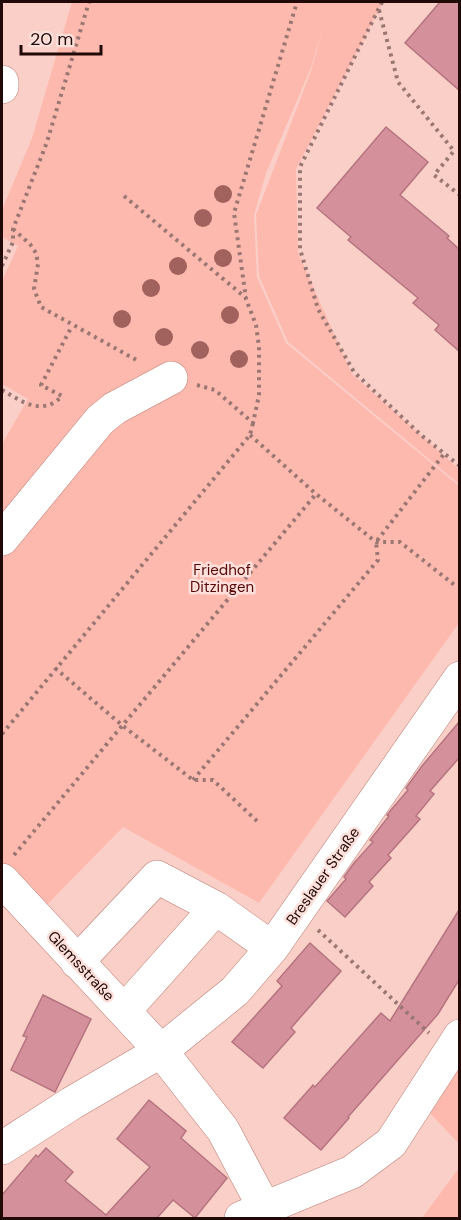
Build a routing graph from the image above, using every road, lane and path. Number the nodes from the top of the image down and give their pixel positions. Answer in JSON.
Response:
{"nodes":[{"id":1,"x":89,"y":2,"type":"edge"},
{"id":2,"x":297,"y":2,"type":"edge"},
{"id":3,"x":382,"y":2,"type":"edge"},
{"id":4,"x":378,"y":9,"type":"junction"},
{"id":5,"x":459,"y":195,"type":"edge"},
{"id":6,"x":124,"y":196,"type":"dead end"},
{"id":7,"x":13,"y":229,"type":"junction"},
{"id":8,"x":2,"y":266,"type":"edge"},
{"id":9,"x":246,"y":299,"type":"junction"},
{"id":10,"x":72,"y":326,"type":"junction"},
{"id":11,"x":171,"y":378,"type":"junction"},
{"id":12,"x":2,"y":390,"type":"edge"},
{"id":13,"x":253,"y":423,"type":"junction"},
{"id":14,"x":250,"y":435,"type":"junction"},
{"id":15,"x":444,"y":454,"type":"junction"},
{"id":16,"x":459,"y":466,"type":"edge"},
{"id":17,"x":316,"y":494,"type":"junction"},
{"id":18,"x":2,"y":539,"type":"edge"},
{"id":19,"x":376,"y":542,"type":"junction"},
{"id":20,"x":457,"y":587,"type":"dead end"},
{"id":21,"x":56,"y":668,"type":"junction"},
{"id":22,"x":459,"y":678,"type":"edge"},
{"id":23,"x":123,"y":726,"type":"junction"},
{"id":24,"x":2,"y":734,"type":"edge"},
{"id":25,"x":193,"y":780,"type":"junction"},
{"id":26,"x":257,"y":821,"type":"dead end"},
{"id":27,"x":5,"y":870,"type":"edge"},
{"id":28,"x":216,"y":908,"type":"junction"},
{"id":29,"x":331,"y":942,"type":"dead end"},
{"id":30,"x":272,"y":948,"type":"junction"},
{"id":31,"x":77,"y":962,"type":"junction"},
{"id":32,"x":124,"y":1011,"type":"junction"},
{"id":33,"x":454,"y":1044,"type":"edge"},
{"id":34,"x":161,"y":1052,"type":"junction"},
{"id":35,"x":2,"y":1148,"type":"edge"},
{"id":36,"x":253,"y":1214,"type":"edge"}],
"edges":[{"from":1,"to":7,"type":"path"},
{"from":2,"to":9,"type":"path"},
{"from":3,"to":4,"type":"path"},
{"from":4,"to":5,"type":"path"},
{"from":4,"to":15,"type":"path"},
{"from":6,"to":9,"type":"path"},
{"from":7,"to":8,"type":"path"},
{"from":7,"to":10,"type":"path"},
{"from":9,"to":13,"type":"path"},
{"from":10,"to":11,"type":"path"},
{"from":10,"to":12,"type":"path"},
{"from":11,"to":13,"type":"path"},
{"from":11,"to":18,"type":"street"},
{"from":13,"to":14,"type":"path"},
{"from":14,"to":17,"type":"path"},
{"from":14,"to":21,"type":"path"},
{"from":15,"to":16,"type":"path"},
{"from":15,"to":19,"type":"path"},
{"from":17,"to":19,"type":"path"},
{"from":17,"to":23,"type":"path"},
{"from":19,"to":20,"type":"path"},
{"from":19,"to":25,"type":"path"},
{"from":21,"to":23,"type":"path"},
{"from":21,"to":24,"type":"path"},
{"from":22,"to":30,"type":"street","name":"Breslauer Straße"},
{"from":23,"to":25,"type":"path"},
{"from":23,"to":27,"type":"path"},
{"from":25,"to":26,"type":"path"},
{"from":27,"to":31,"type":"street","name":"Glemsstraße"},
{"from":28,"to":30,"type":"street"},
{"from":28,"to":31,"type":"street"},
{"from":28,"to":32,"type":"street"},
{"from":29,"to":33,"type":"path"},
{"from":30,"to":34,"type":"street","name":"Breslauer Straße"},
{"from":31,"to":32,"type":"street","name":"Glemsstraße"},
{"from":32,"to":34,"type":"street","name":"Glemsstraße"},
{"from":33,"to":36,"type":"street"},
{"from":34,"to":35,"type":"street","name":"Breslauer Straße"},
{"from":34,"to":36,"type":"street"}]}
